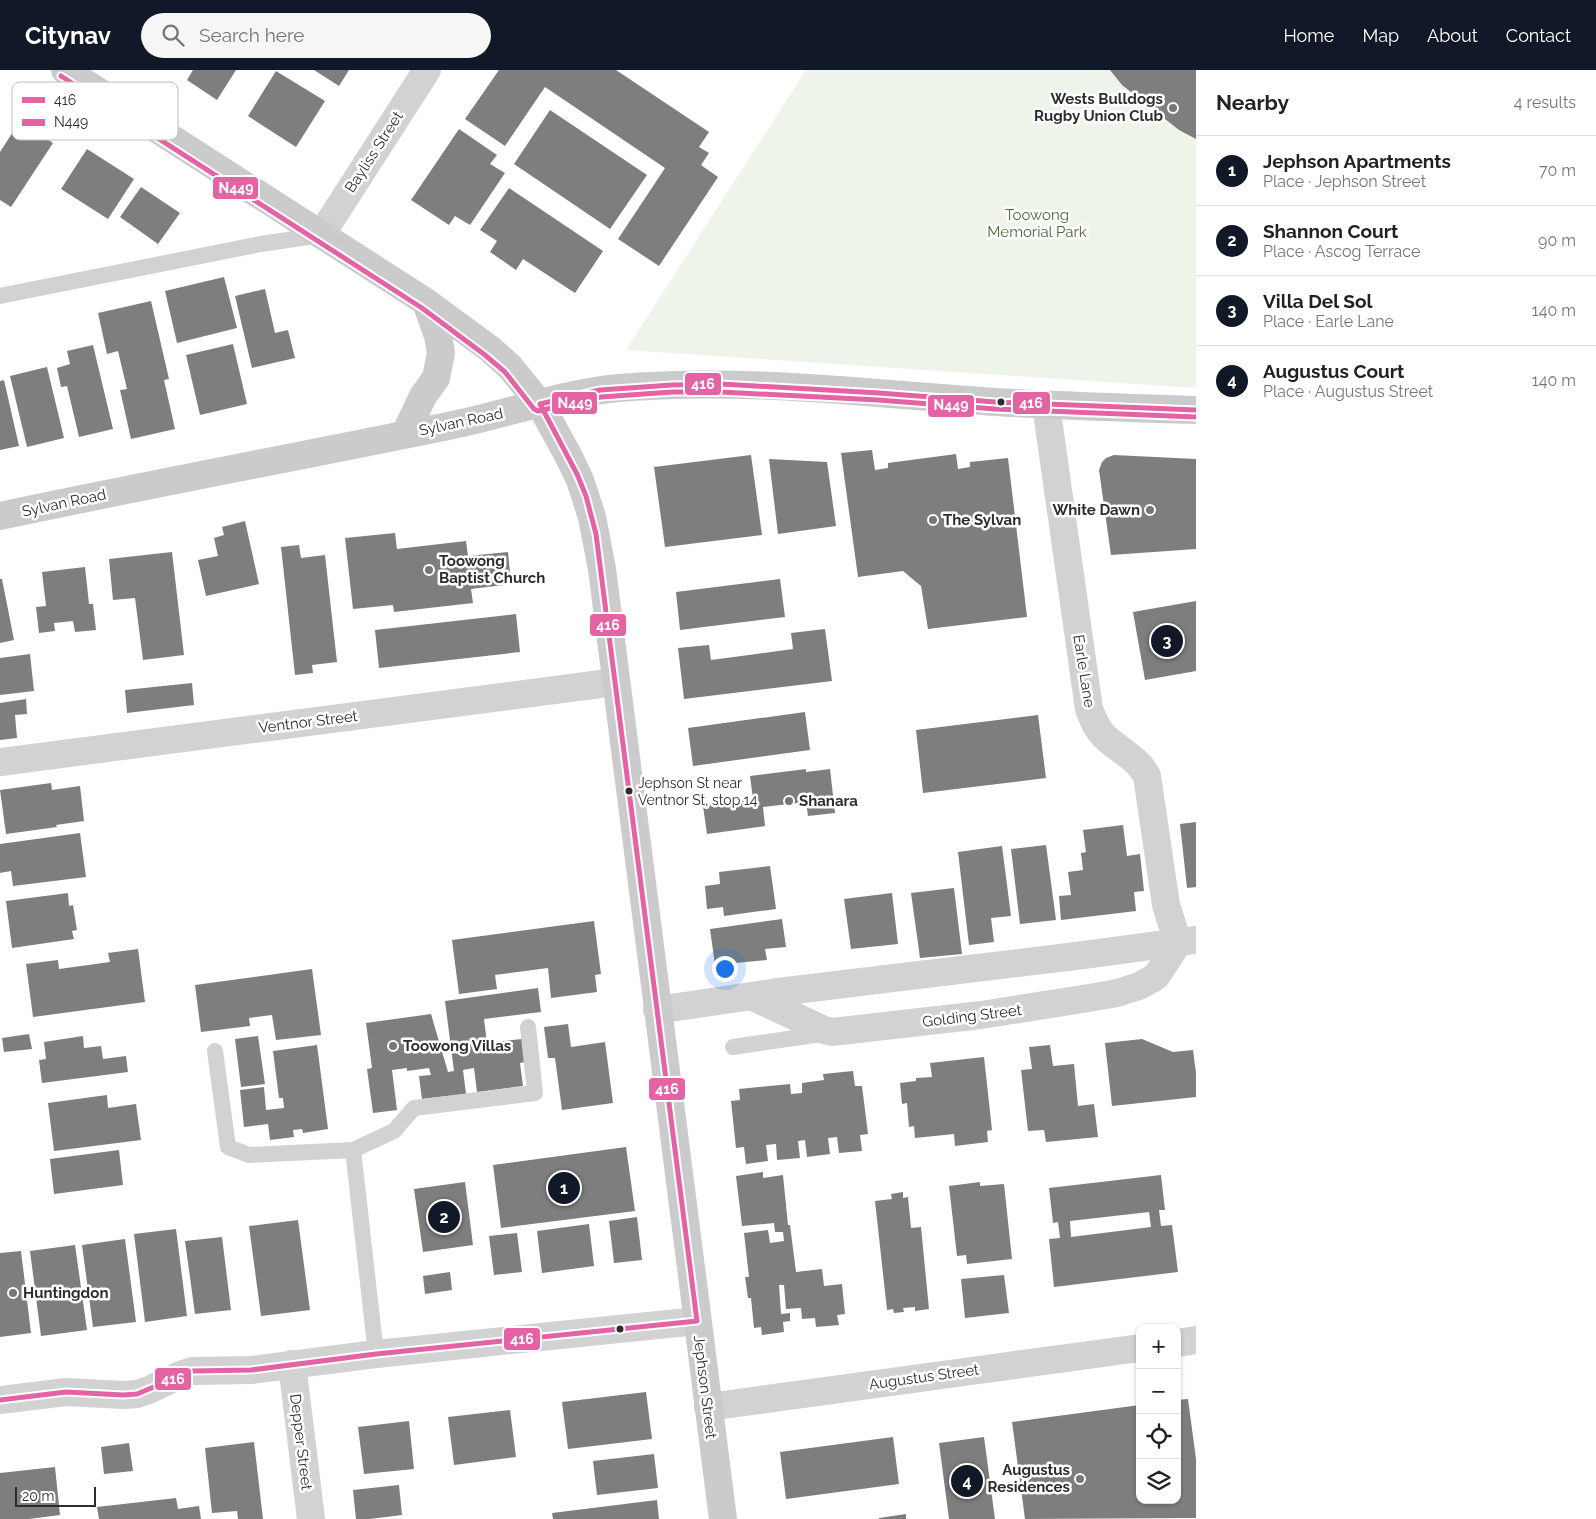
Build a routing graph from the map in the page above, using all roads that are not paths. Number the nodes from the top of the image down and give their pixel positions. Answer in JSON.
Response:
{"nodes":[{"id":1,"x":65,"y":70,"type":"edge"},
{"id":2,"x":427,"y":70,"type":"edge"},
{"id":3,"x":84,"y":82,"type":"edge"},
{"id":4,"x":174,"y":140,"type":"edge"},
{"id":5,"x":321,"y":235,"type":"junction"},
{"id":6,"x":0,"y":296,"type":"edge"},
{"id":7,"x":426,"y":302,"type":"junction"},
{"id":8,"x":540,"y":404,"type":"junction"},
{"id":9,"x":1046,"y":405,"type":"junction"},
{"id":10,"x":1196,"y":410,"type":"edge"},
{"id":11,"x":405,"y":434,"type":"junction"},
{"id":12,"x":0,"y":516,"type":"edge"},
{"id":13,"x":616,"y":682,"type":"junction"},
{"id":14,"x":0,"y":762,"type":"edge"},
{"id":15,"x":1187,"y":941,"type":"edge"},
{"id":16,"x":751,"y":996,"type":"junction"},
{"id":17,"x":657,"y":1010,"type":"junction"},
{"id":18,"x":528,"y":1027,"type":"dead end"},
{"id":19,"x":837,"y":1032,"type":"junction"},
{"id":20,"x":733,"y":1048,"type":"dead end"},
{"id":21,"x":215,"y":1051,"type":"dead end"},
{"id":22,"x":352,"y":1150,"type":"junction"},
{"id":23,"x":697,"y":1321,"type":"junction"},
{"id":24,"x":1196,"y":1340,"type":"edge"},
{"id":25,"x":1181,"y":1342,"type":"edge"},
{"id":26,"x":1136,"y":1349,"type":"edge"},
{"id":27,"x":376,"y":1354,"type":"junction"},
{"id":28,"x":292,"y":1364,"type":"junction"},
{"id":29,"x":0,"y":1400,"type":"edge"},
{"id":30,"x":708,"y":1407,"type":"junction"},
{"id":31,"x":311,"y":1519,"type":"edge"},
{"id":32,"x":723,"y":1519,"type":"edge"}],
"edges":[{"from":1,"to":3,"type":"main road","name":"Jephson Street"},
{"from":2,"to":5,"type":"street","name":"Bayliss Street"},
{"from":4,"to":5,"type":"main road","name":"Jephson Street"},
{"from":5,"to":6,"type":"lane"},
{"from":5,"to":7,"type":"main road","name":"Jephson Street"},
{"from":7,"to":8,"type":"main road","name":"Jephson Street"},
{"from":7,"to":11,"type":"main road"},
{"from":8,"to":9,"type":"main road","name":"Sylvan Road"},
{"from":8,"to":11,"type":"main road","name":"Sylvan Road"},
{"from":8,"to":13,"type":"main road","name":"Jephson Street"},
{"from":9,"to":10,"type":"main road","name":"Sylvan Road"},
{"from":9,"to":15,"type":"street","name":"Earle Lane"},
{"from":11,"to":12,"type":"main road","name":"Sylvan Road"},
{"from":13,"to":14,"type":"street","name":"Ventnor Street"},
{"from":13,"to":17,"type":"main road","name":"Jephson Street"},
{"from":15,"to":16,"type":"street"},
{"from":15,"to":19,"type":"street","name":"Golding Street"},
{"from":16,"to":17,"type":"street"},
{"from":16,"to":19,"type":"street","name":"Golding Street"},
{"from":17,"to":23,"type":"main road","name":"Jephson Street"},
{"from":18,"to":22,"type":"lane"},
{"from":19,"to":20,"type":"lane"},
{"from":21,"to":22,"type":"lane"},
{"from":22,"to":27,"type":"lane"},
{"from":23,"to":27,"type":"street"},
{"from":23,"to":30,"type":"main road","name":"Jephson Street"},
{"from":24,"to":25,"type":"street"},
{"from":26,"to":30,"type":"street","name":"Augustus Street"},
{"from":27,"to":28,"type":"street"},
{"from":28,"to":29,"type":"street"},
{"from":28,"to":31,"type":"street","name":"Depper Street"},
{"from":30,"to":32,"type":"main road","name":"Jephson Street"}]}
